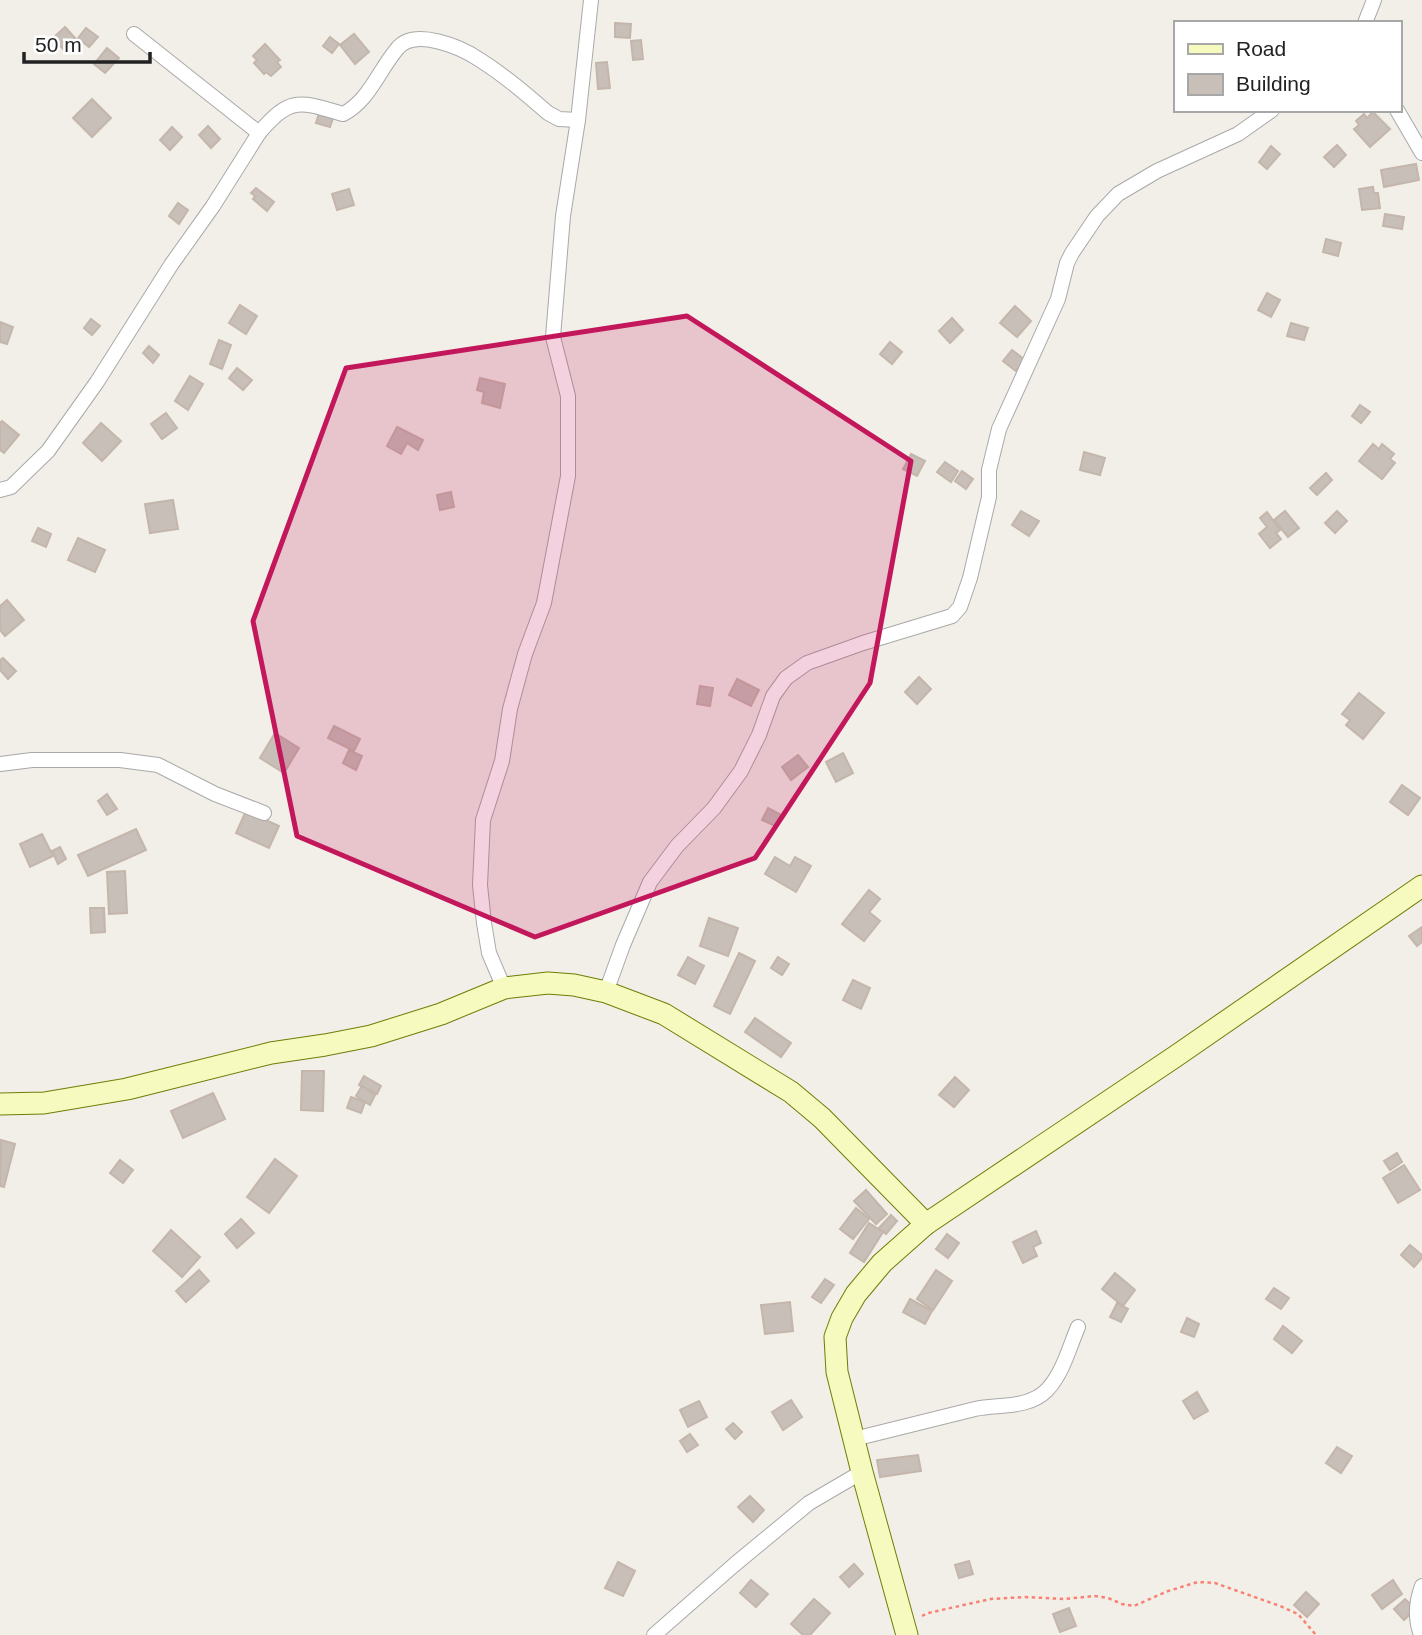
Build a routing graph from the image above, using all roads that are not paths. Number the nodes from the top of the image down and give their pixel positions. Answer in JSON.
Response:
{"nodes":[{"id":1,"x":591,"y":0,"type":"edge"},
{"id":2,"x":1374,"y":0,"type":"edge"},
{"id":3,"x":1366,"y":21,"type":"edge"},
{"id":4,"x":134,"y":34,"type":"dead end"},
{"id":5,"x":1269,"y":112,"type":"edge"},
{"id":6,"x":1397,"y":112,"type":"edge"},
{"id":7,"x":578,"y":120,"type":"junction"},
{"id":8,"x":259,"y":132,"type":"junction"},
{"id":9,"x":1422,"y":153,"type":"edge"},
{"id":10,"x":0,"y":490,"type":"edge"},
{"id":11,"x":0,"y":764,"type":"edge"},
{"id":12,"x":264,"y":813,"type":"dead end"},
{"id":13,"x":1422,"y":886,"type":"edge"},
{"id":14,"x":505,"y":989,"type":"junction"},
{"id":15,"x":607,"y":992,"type":"junction"},
{"id":16,"x":0,"y":1104,"type":"edge"},
{"id":17,"x":926,"y":1224,"type":"junction"},
{"id":18,"x":1078,"y":1327,"type":"dead end"},
{"id":19,"x":854,"y":1439,"type":"junction"},
{"id":20,"x":862,"y":1472,"type":"junction"},
{"id":21,"x":1422,"y":1586,"type":"edge"},
{"id":22,"x":905,"y":1631,"type":"edge"},
{"id":23,"x":654,"y":1635,"type":"edge"},
{"id":24,"x":1421,"y":1635,"type":"edge"}],
"edges":[{"from":1,"to":7,"type":"street"},
{"from":2,"to":3,"type":"street"},
{"from":4,"to":8,"type":"street"},
{"from":5,"to":15,"type":"street"},
{"from":6,"to":9,"type":"street"},
{"from":7,"to":8,"type":"street"},
{"from":7,"to":14,"type":"street"},
{"from":8,"to":10,"type":"street"},
{"from":11,"to":12,"type":"street"},
{"from":13,"to":17,"type":"street"},
{"from":14,"to":15,"type":"street"},
{"from":14,"to":16,"type":"street"},
{"from":15,"to":17,"type":"street"},
{"from":17,"to":19,"type":"street"},
{"from":18,"to":19,"type":"street"},
{"from":19,"to":20,"type":"street"},
{"from":20,"to":22,"type":"street"},
{"from":20,"to":23,"type":"street"},
{"from":21,"to":24,"type":"street"}]}
